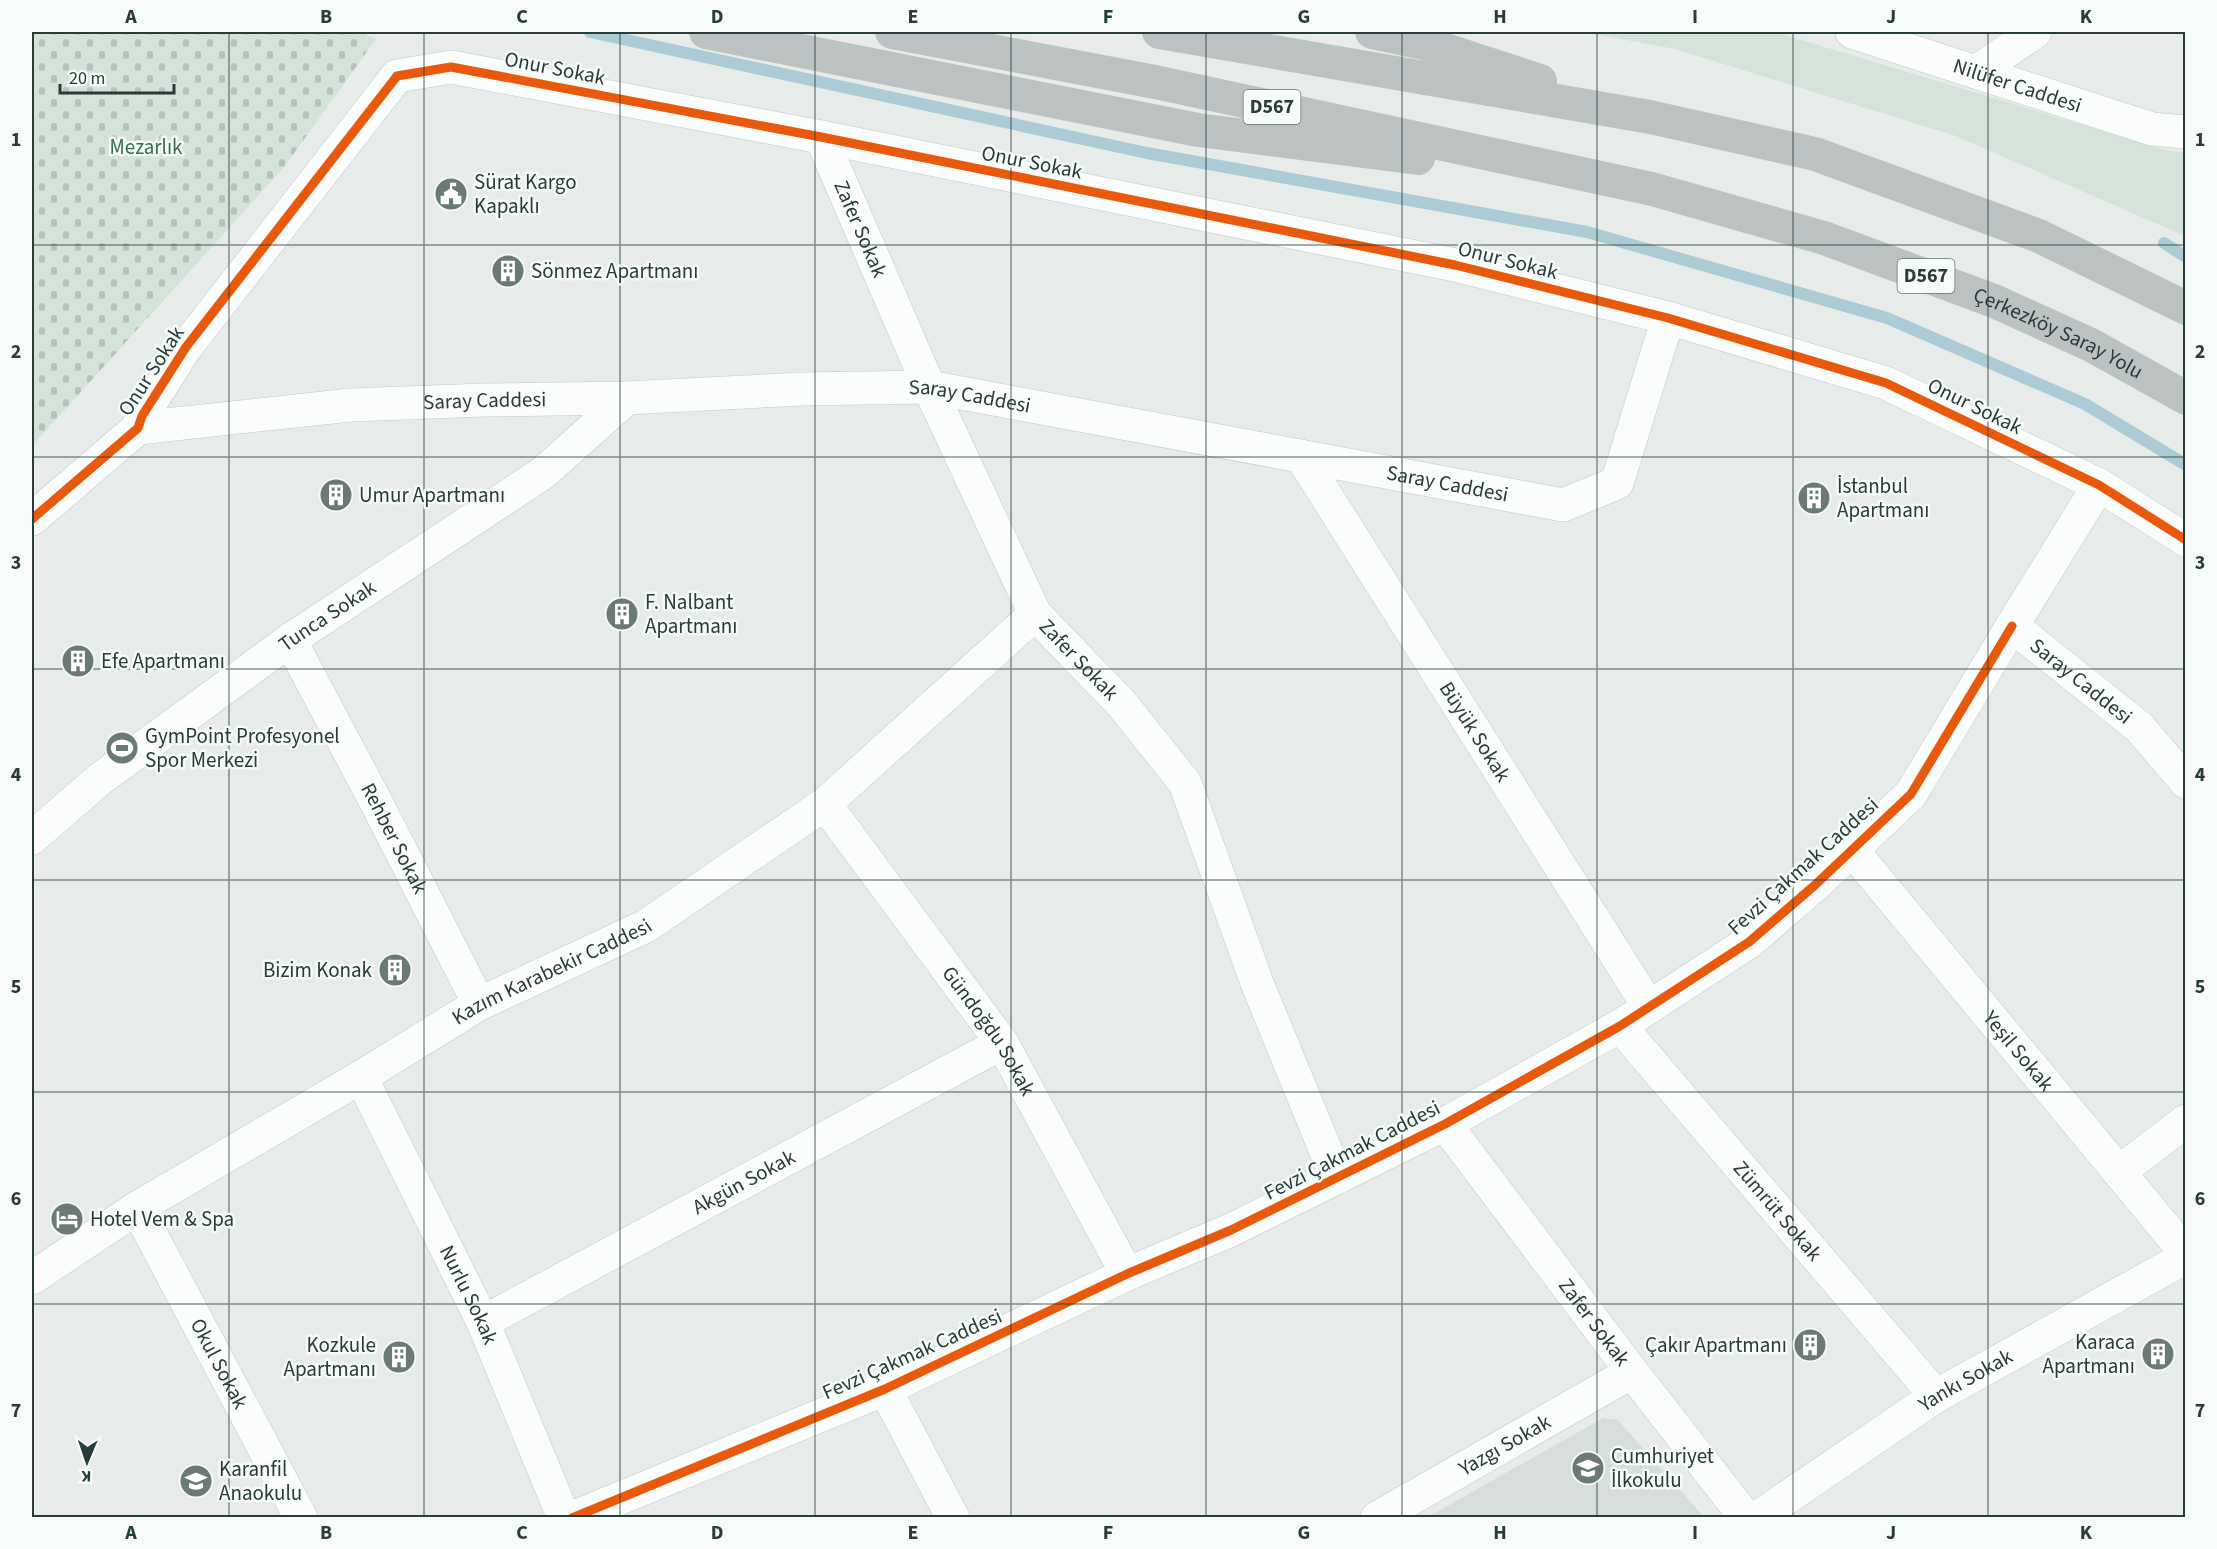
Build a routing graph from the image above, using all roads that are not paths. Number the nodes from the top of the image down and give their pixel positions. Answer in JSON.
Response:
{"nodes":[{"id":1,"x":706,"y":32,"type":"edge"},
{"id":2,"x":892,"y":32,"type":"edge"},
{"id":3,"x":1159,"y":32,"type":"edge"},
{"id":4,"x":1372,"y":32,"type":"edge"},
{"id":5,"x":1852,"y":32,"type":"edge"},
{"id":6,"x":2035,"y":32,"type":"edge"},
{"id":7,"x":1976,"y":72,"type":"junction"},
{"id":8,"x":1650,"y":117,"type":"junction"},
{"id":9,"x":2186,"y":132,"type":"edge"},
{"id":10,"x":820,"y":137,"type":"junction"},
{"id":11,"x":1652,"y":189,"type":"junction"},
{"id":12,"x":2186,"y":308,"type":"edge"},
{"id":13,"x":1668,"y":318,"type":"junction"},
{"id":14,"x":928,"y":387,"type":"junction"},
{"id":15,"x":627,"y":398,"type":"junction"},
{"id":16,"x":2186,"y":399,"type":"edge"},
{"id":17,"x":138,"y":428,"type":"junction"},
{"id":18,"x":1301,"y":456,"type":"junction"},
{"id":19,"x":2099,"y":485,"type":"junction"},
{"id":20,"x":32,"y":519,"type":"edge"},
{"id":21,"x":2186,"y":540,"type":"edge"},
{"id":22,"x":1035,"y":614,"type":"junction"},
{"id":23,"x":2012,"y":626,"type":"junction"},
{"id":24,"x":290,"y":640,"type":"junction"},
{"id":25,"x":2186,"y":782,"type":"edge"},
{"id":26,"x":825,"y":804,"type":"junction"},
{"id":27,"x":32,"y":838,"type":"edge"},
{"id":28,"x":1852,"y":850,"type":"junction"},
{"id":29,"x":479,"y":1004,"type":"junction"},
{"id":30,"x":1650,"y":1007,"type":"junction"},
{"id":31,"x":1620,"y":1026,"type":"junction"},
{"id":32,"x":1002,"y":1043,"type":"junction"},
{"id":33,"x":361,"y":1077,"type":"junction"},
{"id":34,"x":2186,"y":1121,"type":"edge"},
{"id":35,"x":1445,"y":1124,"type":"junction"},
{"id":36,"x":2119,"y":1172,"type":"junction"},
{"id":37,"x":1337,"y":1179,"type":"junction"},
{"id":38,"x":137,"y":1208,"type":"junction"},
{"id":39,"x":2186,"y":1255,"type":"edge"},
{"id":40,"x":1127,"y":1274,"type":"junction"},
{"id":41,"x":32,"y":1278,"type":"edge"},
{"id":42,"x":483,"y":1322,"type":"junction"},
{"id":43,"x":1632,"y":1372,"type":"junction"},
{"id":44,"x":885,"y":1389,"type":"junction"},
{"id":45,"x":1936,"y":1396,"type":"junction"},
{"id":46,"x":301,"y":1518,"type":"edge"},
{"id":47,"x":564,"y":1518,"type":"edge"},
{"id":48,"x":572,"y":1518,"type":"edge"},
{"id":49,"x":953,"y":1518,"type":"edge"},
{"id":50,"x":1377,"y":1518,"type":"edge"},
{"id":51,"x":1746,"y":1518,"type":"edge"},
{"id":52,"x":1757,"y":1518,"type":"edge"}],
"edges":[{"from":1,"to":11,"type":"highway"},
{"from":2,"to":11,"type":"highway","number":"D567"},
{"from":3,"to":8,"type":"highway"},
{"from":4,"to":8,"type":"highway"},
{"from":5,"to":7,"type":"street","name":"Nilüfer Caddesi"},
{"from":6,"to":7,"type":"street"},
{"from":7,"to":9,"type":"street","name":"Nilüfer Caddesi"},
{"from":8,"to":12,"type":"highway"},
{"from":10,"to":13,"type":"street","name":"Onur Sokak"},
{"from":10,"to":14,"type":"street","name":"Zafer Sokak"},
{"from":10,"to":17,"type":"street","name":"Onur Sokak"},
{"from":11,"to":16,"type":"highway","name":"Çerkezköy Saray Yolu","number":"D567"},
{"from":13,"to":18,"type":"street","name":"Saray Caddesi"},
{"from":13,"to":19,"type":"street","name":"Onur Sokak"},
{"from":14,"to":15,"type":"street","name":"Saray Caddesi"},
{"from":14,"to":18,"type":"street","name":"Saray Caddesi"},
{"from":14,"to":22,"type":"street","name":"Zafer Sokak"},
{"from":15,"to":17,"type":"street","name":"Saray Caddesi"},
{"from":15,"to":24,"type":"street","name":"Tunca Sokak"},
{"from":17,"to":20,"type":"street","name":"Onur Sokak"},
{"from":18,"to":30,"type":"street","name":"Büyük Sokak"},
{"from":19,"to":21,"type":"street","name":"Onur Sokak"},
{"from":19,"to":23,"type":"street","name":"Saray Caddesi"},
{"from":22,"to":26,"type":"street","name":"Kazım Karabekir Caddesi"},
{"from":22,"to":37,"type":"street","name":"Zafer Sokak"},
{"from":23,"to":25,"type":"street","name":"Saray Caddesi"},
{"from":23,"to":28,"type":"street","name":"Fevzi Çakmak Caddesi"},
{"from":24,"to":27,"type":"street","name":"Tunca Sokak"},
{"from":24,"to":29,"type":"street","name":"Rehber Sokak"},
{"from":26,"to":29,"type":"street","name":"Kazım Karabekir Caddesi"},
{"from":26,"to":32,"type":"street","name":"Gündoğdu Sokak"},
{"from":28,"to":30,"type":"street","name":"Fevzi Çakmak Caddesi"},
{"from":28,"to":36,"type":"street","name":"Yeşil Sokak"},
{"from":29,"to":33,"type":"street","name":"Kazım Karabekir Caddesi"},
{"from":30,"to":31,"type":"street","name":"Fevzi Çakmak Caddesi"},
{"from":31,"to":35,"type":"street","name":"Fevzi Çakmak Caddesi"},
{"from":31,"to":45,"type":"street","name":"Zümrüt Sokak"},
{"from":32,"to":40,"type":"street","name":"Gündoğdu Sokak"},
{"from":32,"to":42,"type":"street","name":"Akgün Sokak"},
{"from":33,"to":38,"type":"street","name":"Kazım Karabekir Caddesi"},
{"from":33,"to":42,"type":"street","name":"Nurlu Sokak"},
{"from":34,"to":36,"type":"street"},
{"from":35,"to":37,"type":"street","name":"Fevzi Çakmak Caddesi"},
{"from":35,"to":43,"type":"street","name":"Zafer Sokak"},
{"from":36,"to":39,"type":"street","name":"Yeşil Sokak"},
{"from":37,"to":40,"type":"street","name":"Fevzi Çakmak Caddesi"},
{"from":38,"to":41,"type":"street","name":"Kazım Karabekir Caddesi"},
{"from":38,"to":46,"type":"street","name":"Okul Sokak"},
{"from":39,"to":45,"type":"street","name":"Yankı Sokak"},
{"from":40,"to":44,"type":"street","name":"Fevzi Çakmak Caddesi"},
{"from":42,"to":47,"type":"street","name":"Nurlu Sokak"},
{"from":43,"to":50,"type":"street","name":"Yazgı Sokak"},
{"from":43,"to":51,"type":"street","name":"Zafer Sokak"},
{"from":44,"to":48,"type":"street","name":"Fevzi Çakmak Caddesi"},
{"from":44,"to":49,"type":"street"},
{"from":45,"to":52,"type":"street","name":"Yankı Sokak"}]}
